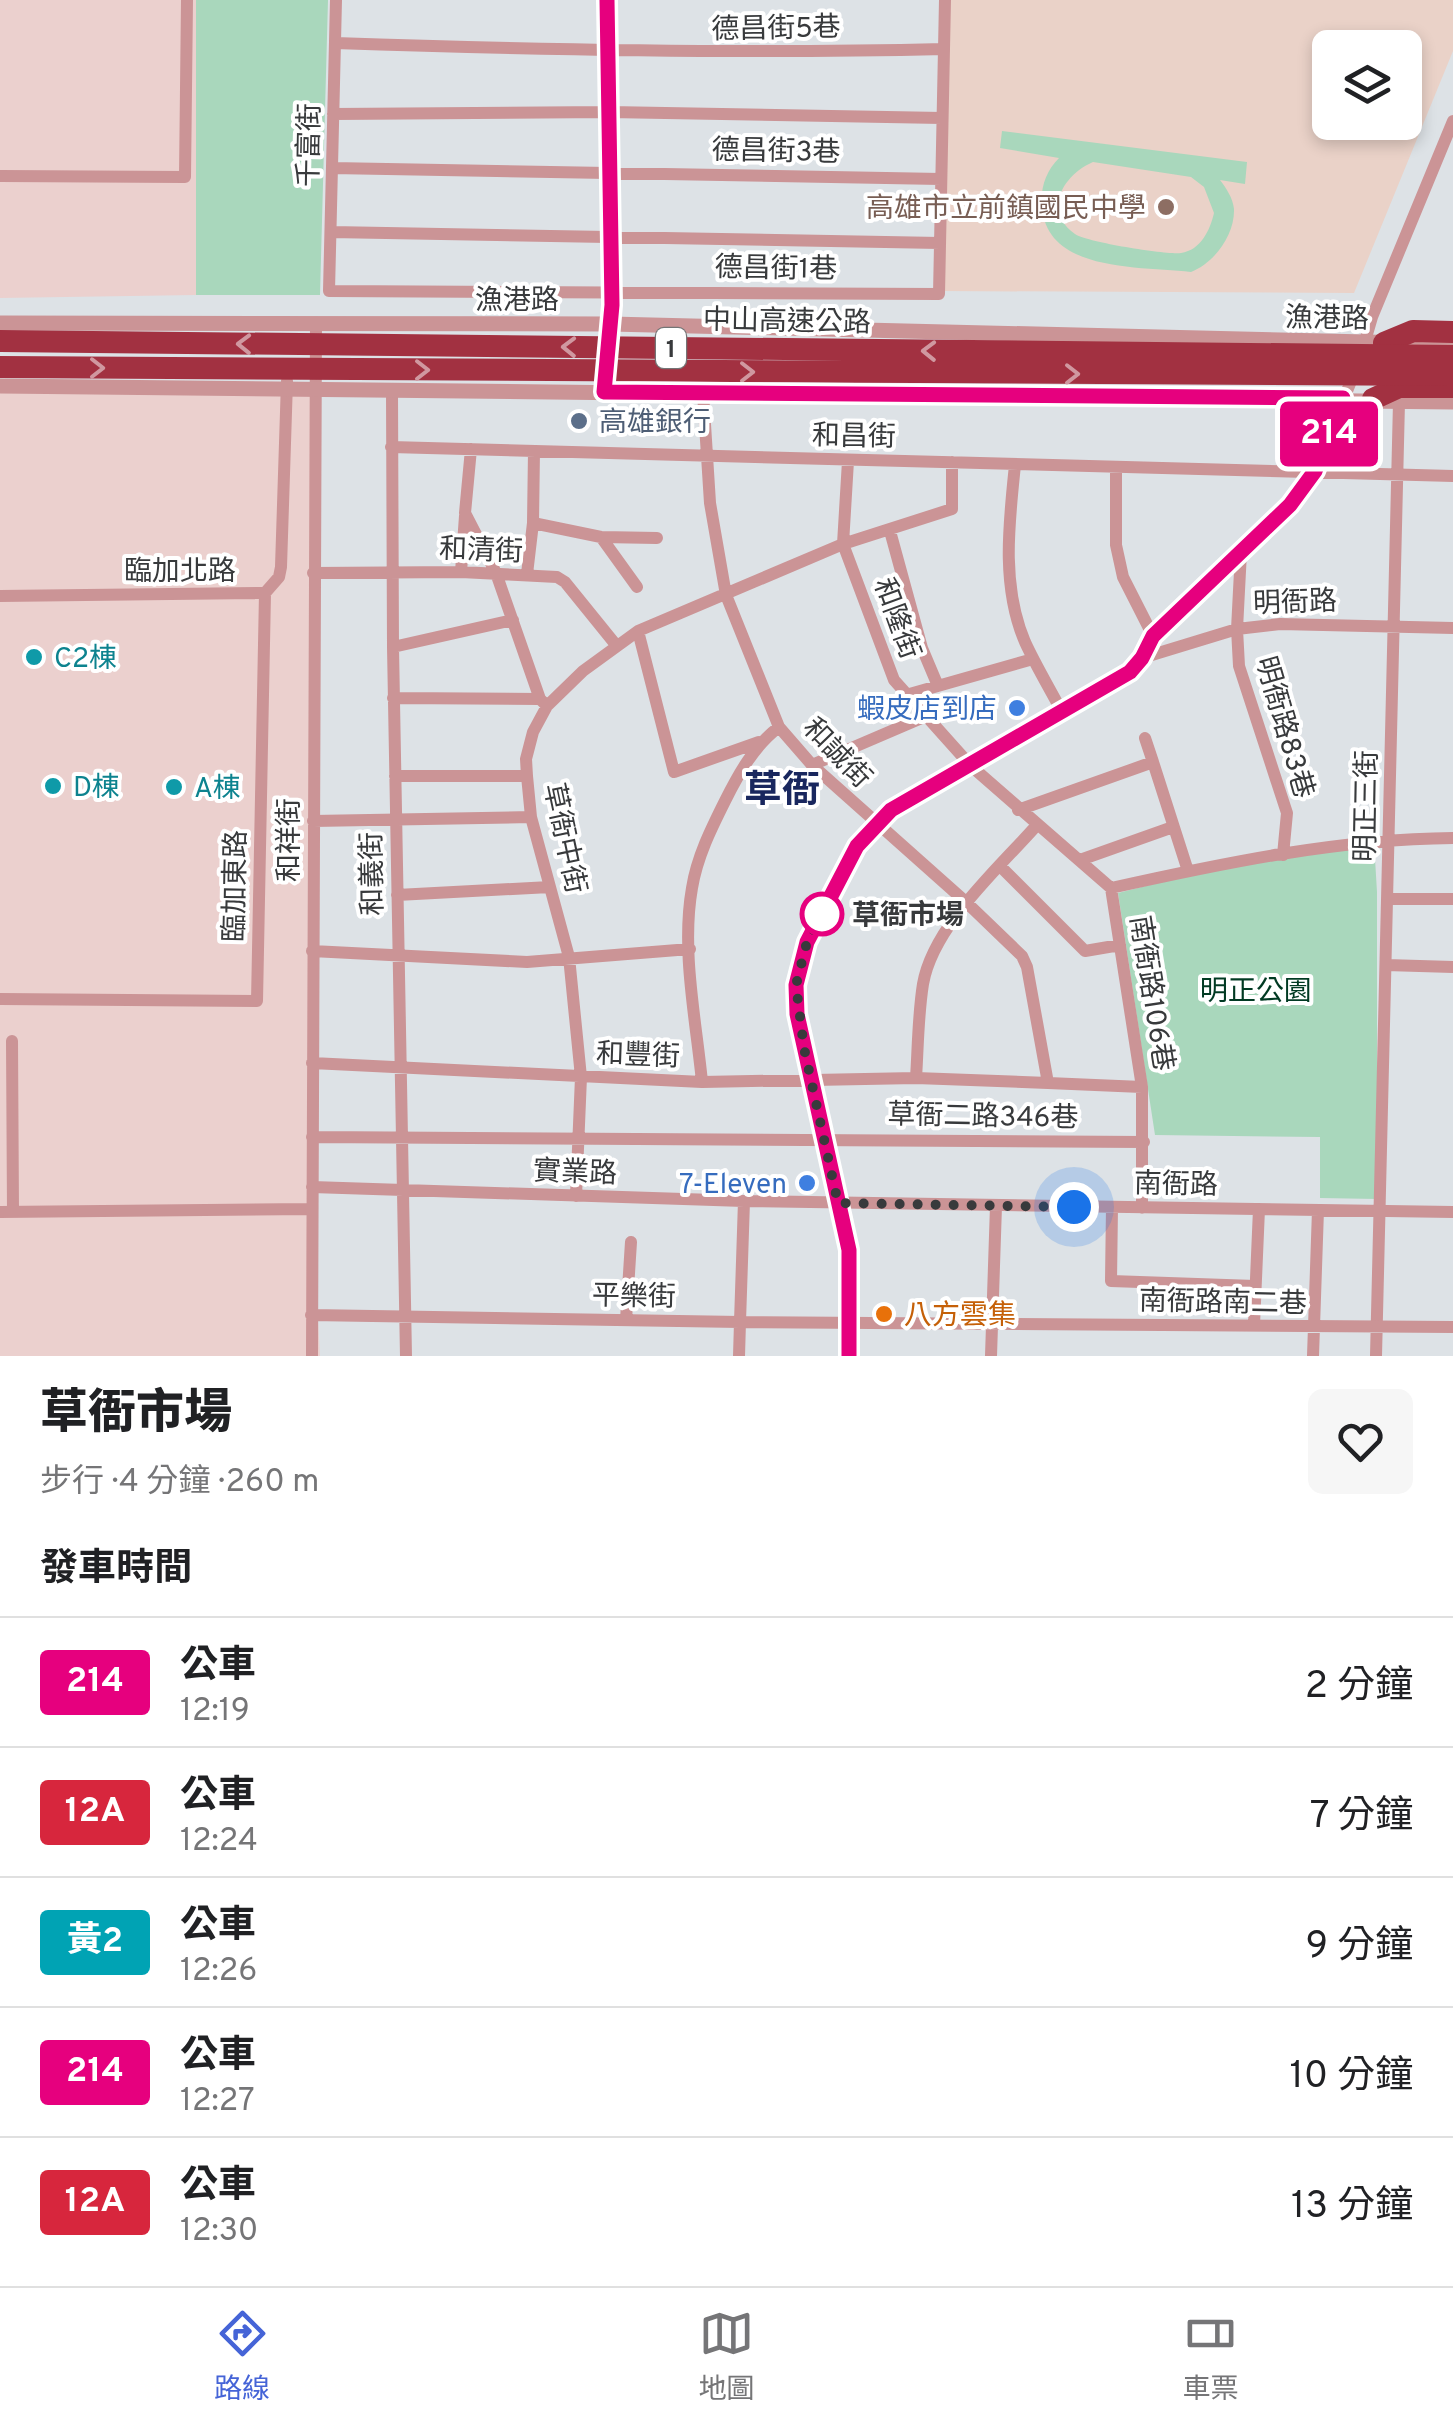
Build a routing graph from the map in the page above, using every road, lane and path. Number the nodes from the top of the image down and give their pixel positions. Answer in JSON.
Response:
{"nodes":[{"id":1,"x":187,"y":0,"type":"edge"},
{"id":2,"x":336,"y":0,"type":"edge"},
{"id":3,"x":607,"y":0,"type":"edge"},
{"id":4,"x":945,"y":0,"type":"edge"},
{"id":5,"x":335,"y":43,"type":"junction"},
{"id":6,"x":944,"y":49,"type":"junction"},
{"id":7,"x":608,"y":52,"type":"junction"},
{"id":8,"x":609,"y":112,"type":"junction"},
{"id":9,"x":333,"y":114,"type":"junction"},
{"id":10,"x":942,"y":118,"type":"junction"},
{"id":11,"x":1453,"y":121,"type":"edge"},
{"id":12,"x":332,"y":168,"type":"junction"},
{"id":13,"x":610,"y":174,"type":"junction"},
{"id":14,"x":0,"y":176,"type":"edge"},
{"id":15,"x":941,"y":179,"type":"junction"},
{"id":16,"x":331,"y":232,"type":"junction"},
{"id":17,"x":611,"y":238,"type":"junction"},
{"id":18,"x":940,"y":243,"type":"junction"},
{"id":19,"x":612,"y":290,"type":"junction"},
{"id":20,"x":330,"y":291,"type":"joint"},
{"id":21,"x":316,"y":323,"type":"junction"},
{"id":22,"x":0,"y":324,"type":"edge"},
{"id":23,"x":288,"y":324,"type":"junction"},
{"id":24,"x":611,"y":324,"type":"junction"},
{"id":25,"x":1453,"y":332,"type":"edge"},
{"id":26,"x":0,"y":341,"type":"edge"},
{"id":27,"x":1453,"y":344,"type":"edge"},
{"id":28,"x":1370,"y":347,"type":"junction"},
{"id":29,"x":1453,"y":356,"type":"edge"},
{"id":30,"x":0,"y":368,"type":"edge"},
{"id":31,"x":1453,"y":375,"type":"edge"},
{"id":32,"x":0,"y":386,"type":"edge"},
{"id":33,"x":1453,"y":388,"type":"edge"},
{"id":34,"x":286,"y":390,"type":"junction"},
{"id":35,"x":314,"y":390,"type":"junction"},
{"id":36,"x":392,"y":392,"type":"junction"},
{"id":37,"x":604,"y":392,"type":"junction"},
{"id":38,"x":703,"y":393,"type":"junction"},
{"id":39,"x":1343,"y":398,"type":"junction"},
{"id":40,"x":1373,"y":399,"type":"junction"},
{"id":41,"x":1399,"y":402,"type":"junction"},
{"id":42,"x":1453,"y":402,"type":"edge"},
{"id":43,"x":392,"y":447,"type":"junction"},
{"id":44,"x":471,"y":450,"type":"junction"},
{"id":45,"x":534,"y":451,"type":"junction"},
{"id":46,"x":707,"y":456,"type":"junction"},
{"id":47,"x":848,"y":461,"type":"junction"},
{"id":48,"x":952,"y":462,"type":"junction"},
{"id":49,"x":1015,"y":464,"type":"junction"},
{"id":50,"x":1116,"y":467,"type":"junction"},
{"id":51,"x":1315,"y":471,"type":"junction"},
{"id":52,"x":1398,"y":474,"type":"junction"},
{"id":53,"x":1453,"y":476,"type":"edge"},
{"id":54,"x":465,"y":513,"type":"junction"},
{"id":55,"x":533,"y":524,"type":"junction"},
{"id":56,"x":890,"y":530,"type":"junction"},
{"id":57,"x":601,"y":537,"type":"junction"},
{"id":58,"x":656,"y":538,"type":"dead end"},
{"id":59,"x":844,"y":544,"type":"junction"},
{"id":60,"x":1241,"y":552,"type":"junction"},
{"id":61,"x":392,"y":572,"type":"junction"},
{"id":62,"x":461,"y":572,"type":"junction"},
{"id":63,"x":313,"y":573,"type":"junction"},
{"id":64,"x":496,"y":573,"type":"junction"},
{"id":65,"x":527,"y":574,"type":"junction"},
{"id":66,"x":636,"y":587,"type":"dead end"},
{"id":67,"x":265,"y":592,"type":"junction"},
{"id":68,"x":726,"y":594,"type":"junction"},
{"id":69,"x":0,"y":596,"type":"edge"},
{"id":70,"x":514,"y":620,"type":"junction"},
{"id":71,"x":1394,"y":626,"type":"junction"},
{"id":72,"x":1453,"y":628,"type":"edge"},
{"id":73,"x":1236,"y":629,"type":"junction"},
{"id":74,"x":638,"y":631,"type":"junction"},
{"id":75,"x":1153,"y":636,"type":"junction"},
{"id":76,"x":616,"y":645,"type":"junction"},
{"id":77,"x":393,"y":647,"type":"junction"},
{"id":78,"x":1142,"y":658,"type":"junction"},
{"id":79,"x":1034,"y":659,"type":"junction"},
{"id":80,"x":938,"y":686,"type":"junction"},
{"id":81,"x":906,"y":694,"type":"junction"},
{"id":82,"x":394,"y":698,"type":"junction"},
{"id":83,"x":544,"y":703,"type":"junction"},
{"id":84,"x":1062,"y":712,"type":"junction"},
{"id":85,"x":924,"y":717,"type":"junction"},
{"id":86,"x":779,"y":727,"type":"junction"},
{"id":87,"x":1145,"y":738,"type":"dead end"},
{"id":88,"x":759,"y":742,"type":"junction"},
{"id":89,"x":1153,"y":762,"type":"junction"},
{"id":90,"x":812,"y":766,"type":"junction"},
{"id":91,"x":970,"y":766,"type":"junction"},
{"id":92,"x":395,"y":776,"type":"junction"},
{"id":93,"x":527,"y":776,"type":"junction"},
{"id":94,"x":1018,"y":810,"type":"junction"},
{"id":95,"x":531,"y":817,"type":"junction"},
{"id":96,"x":395,"y":820,"type":"junction"},
{"id":97,"x":312,"y":821,"type":"junction"},
{"id":98,"x":875,"y":824,"type":"junction"},
{"id":99,"x":1036,"y":826,"type":"junction"},
{"id":100,"x":1173,"y":827,"type":"junction"},
{"id":101,"x":1389,"y":838,"type":"junction"},
{"id":102,"x":1453,"y":838,"type":"edge"},
{"id":103,"x":1284,"y":855,"type":"junction"},
{"id":104,"x":1080,"y":860,"type":"junction"},
{"id":105,"x":1000,"y":866,"type":"junction"},
{"id":106,"x":1188,"y":871,"type":"junction"},
{"id":107,"x":550,"y":887,"type":"junction"},
{"id":108,"x":1111,"y":888,"type":"junction"},
{"id":109,"x":397,"y":895,"type":"junction"},
{"id":110,"x":1388,"y":899,"type":"junction"},
{"id":111,"x":1453,"y":899,"type":"edge"},
{"id":112,"x":967,"y":903,"type":"junction"},
{"id":113,"x":1120,"y":945,"type":"junction"},
{"id":114,"x":690,"y":949,"type":"junction"},
{"id":115,"x":312,"y":951,"type":"junction"},
{"id":116,"x":398,"y":956,"type":"junction"},
{"id":117,"x":568,"y":957,"type":"junction"},
{"id":118,"x":1386,"y":965,"type":"junction"},
{"id":119,"x":1453,"y":967,"type":"edge"},
{"id":120,"x":0,"y":999,"type":"edge"},
{"id":121,"x":12,"y":1042,"type":"dead end"},
{"id":122,"x":312,"y":1063,"type":"junction"},
{"id":123,"x":400,"y":1068,"type":"junction"},
{"id":124,"x":581,"y":1077,"type":"junction"},
{"id":125,"x":916,"y":1078,"type":"junction"},
{"id":126,"x":810,"y":1081,"type":"junction"},
{"id":127,"x":702,"y":1082,"type":"junction"},
{"id":128,"x":1048,"y":1083,"type":"junction"},
{"id":129,"x":1142,"y":1087,"type":"junction"},
{"id":130,"x":312,"y":1138,"type":"junction"},
{"id":131,"x":401,"y":1138,"type":"junction"},
{"id":132,"x":822,"y":1138,"type":"junction"},
{"id":133,"x":580,"y":1140,"type":"junction"},
{"id":134,"x":1144,"y":1142,"type":"junction"},
{"id":135,"x":312,"y":1187,"type":"junction"},
{"id":136,"x":403,"y":1190,"type":"junction"},
{"id":137,"x":576,"y":1196,"type":"junction"},
{"id":138,"x":744,"y":1201,"type":"junction"},
{"id":139,"x":838,"y":1203,"type":"junction"},
{"id":140,"x":996,"y":1206,"type":"junction"},
{"id":141,"x":1112,"y":1208,"type":"junction"},
{"id":142,"x":1142,"y":1208,"type":"junction"},
{"id":143,"x":312,"y":1209,"type":"junction"},
{"id":144,"x":1259,"y":1210,"type":"junction"},
{"id":145,"x":1318,"y":1210,"type":"junction"},
{"id":146,"x":1380,"y":1211,"type":"junction"},
{"id":147,"x":6,"y":1212,"type":"edge"},
{"id":148,"x":1453,"y":1212,"type":"edge"},
{"id":149,"x":631,"y":1242,"type":"dead end"},
{"id":150,"x":1255,"y":1286,"type":"junction"},
{"id":151,"x":311,"y":1314,"type":"junction"},
{"id":152,"x":407,"y":1316,"type":"junction"},
{"id":153,"x":626,"y":1320,"type":"junction"},
{"id":154,"x":740,"y":1322,"type":"junction"},
{"id":155,"x":850,"y":1323,"type":"junction"},
{"id":156,"x":992,"y":1324,"type":"junction"},
{"id":157,"x":1254,"y":1325,"type":"junction"},
{"id":158,"x":1313,"y":1326,"type":"junction"},
{"id":159,"x":1377,"y":1327,"type":"junction"},
{"id":160,"x":1453,"y":1327,"type":"edge"},
{"id":161,"x":312,"y":1356,"type":"edge"},
{"id":162,"x":406,"y":1356,"type":"edge"},
{"id":163,"x":739,"y":1356,"type":"edge"},
{"id":164,"x":849,"y":1356,"type":"edge"},
{"id":165,"x":991,"y":1356,"type":"edge"},
{"id":166,"x":1313,"y":1356,"type":"edge"},
{"id":167,"x":1376,"y":1356,"type":"edge"}],
"edges":[{"from":1,"to":14,"type":"street"},
{"from":2,"to":5,"type":"street","name":"千富街"},
{"from":3,"to":7,"type":"street"},
{"from":4,"to":6,"type":"street"},
{"from":5,"to":7,"type":"street","name":"德昌街5巷"},
{"from":5,"to":9,"type":"street","name":"千富街"},
{"from":6,"to":7,"type":"street","name":"德昌街5巷"},
{"from":6,"to":10,"type":"street"},
{"from":7,"to":8,"type":"street"},
{"from":8,"to":9,"type":"street"},
{"from":8,"to":10,"type":"street"},
{"from":8,"to":13,"type":"street"},
{"from":9,"to":12,"type":"street","name":"千富街"},
{"from":10,"to":15,"type":"street"},
{"from":11,"to":28,"type":"street"},
{"from":12,"to":13,"type":"street","name":"德昌街3巷"},
{"from":12,"to":16,"type":"street","name":"千富街"},
{"from":13,"to":15,"type":"street","name":"德昌街3巷"},
{"from":13,"to":17,"type":"street"},
{"from":15,"to":18,"type":"street"},
{"from":16,"to":17,"type":"street"},
{"from":16,"to":20,"type":"street","name":"千富街"},
{"from":17,"to":18,"type":"street"},
{"from":17,"to":19,"type":"street"},
{"from":18,"to":19,"type":"street","name":"德昌街1巷"},
{"from":19,"to":20,"type":"street","name":"德昌街1巷"},
{"from":19,"to":24,"type":"street"},
{"from":21,"to":23,"type":"street","name":"漁港路"},
{"from":21,"to":24,"type":"street","name":"漁港路"},
{"from":21,"to":35,"type":"street","name":"和祥街"},
{"from":22,"to":23,"type":"street","name":"漁港路"},
{"from":23,"to":34,"type":"street","name":"臨加北路"},
{"from":24,"to":28,"type":"street","name":"漁港路"},
{"from":24,"to":37,"type":"street"},
{"from":25,"to":28,"type":"highway"},
{"from":29,"to":26,"type":"highway","name":"中山高速公路","number":"1","one_way":true,"bridge":true},
{"from":27,"to":28,"type":"street","name":"漁港路"},
{"from":28,"to":39,"type":"street"},
{"from":30,"to":31,"type":"highway","name":"中山高速公路","number":"1","one_way":true,"bridge":true},
{"from":32,"to":34,"type":"street"},
{"from":33,"to":40,"type":"highway"},
{"from":34,"to":35,"type":"street"},
{"from":34,"to":67,"type":"street","name":"臨加北路"},
{"from":35,"to":36,"type":"street"},
{"from":35,"to":63,"type":"street","name":"和祥街"},
{"from":36,"to":37,"type":"street"},
{"from":36,"to":43,"type":"street","name":"和義街"},
{"from":37,"to":38,"type":"street"},
{"from":38,"to":39,"type":"street"},
{"from":38,"to":46,"type":"street","name":"和誠街"},
{"from":39,"to":40,"type":"street"},
{"from":39,"to":51,"type":"street"},
{"from":40,"to":41,"type":"street"},
{"from":41,"to":42,"type":"street"},
{"from":41,"to":52,"type":"street","name":"明正三街"},
{"from":43,"to":44,"type":"street","name":"和昌街"},
{"from":43,"to":61,"type":"street","name":"和義街"},
{"from":44,"to":45,"type":"street","name":"和昌街"},
{"from":44,"to":54,"type":"street"},
{"from":45,"to":46,"type":"street","name":"和昌街"},
{"from":45,"to":55,"type":"street"},
{"from":46,"to":47,"type":"street","name":"和昌街"},
{"from":46,"to":68,"type":"street","name":"和誠街"},
{"from":47,"to":48,"type":"street","name":"和昌街"},
{"from":47,"to":59,"type":"street","name":"和隆街"},
{"from":48,"to":49,"type":"street","name":"和昌街"},
{"from":48,"to":56,"type":"street","name":"草衙中街"},
{"from":49,"to":50,"type":"street","name":"和昌街"},
{"from":49,"to":79,"type":"street"},
{"from":50,"to":51,"type":"street","name":"和昌街"},
{"from":50,"to":75,"type":"street"},
{"from":51,"to":52,"type":"street","name":"和昌街"},
{"from":51,"to":60,"type":"street"},
{"from":52,"to":53,"type":"street","name":"和昌街"},
{"from":52,"to":71,"type":"street","name":"明正三街"},
{"from":54,"to":62,"type":"street"},
{"from":54,"to":64,"type":"street"},
{"from":55,"to":57,"type":"street"},
{"from":55,"to":65,"type":"street"},
{"from":56,"to":59,"type":"street","name":"草衙中街"},
{"from":56,"to":80,"type":"street"},
{"from":57,"to":58,"type":"street"},
{"from":57,"to":66,"type":"street"},
{"from":59,"to":68,"type":"street","name":"草衙中街"},
{"from":59,"to":81,"type":"street","name":"和隆街"},
{"from":60,"to":73,"type":"street","name":"明衙路83巷"},
{"from":60,"to":75,"type":"street"},
{"from":61,"to":62,"type":"street","name":"和清街"},
{"from":61,"to":63,"type":"street","name":"和清街"},
{"from":61,"to":77,"type":"street","name":"和義街"},
{"from":62,"to":64,"type":"street","name":"和清街"},
{"from":63,"to":97,"type":"street","name":"和祥街"},
{"from":64,"to":65,"type":"street","name":"和清街"},
{"from":64,"to":70,"type":"street"},
{"from":65,"to":76,"type":"street","name":"和清街"},
{"from":67,"to":69,"type":"street","name":"臨加北路"},
{"from":67,"to":120,"type":"street","name":"臨加東路"},
{"from":68,"to":74,"type":"street","name":"草衙中街"},
{"from":68,"to":86,"type":"street","name":"和誠街"},
{"from":70,"to":77,"type":"street"},
{"from":70,"to":83,"type":"street"},
{"from":71,"to":72,"type":"street","name":"明衙路"},
{"from":71,"to":73,"type":"street","name":"明衙路"},
{"from":71,"to":101,"type":"street","name":"明正三街"},
{"from":73,"to":78,"type":"street","name":"明衙路"},
{"from":73,"to":103,"type":"street","name":"明衙路83巷"},
{"from":74,"to":76,"type":"street","name":"草衙中街"},
{"from":74,"to":88,"type":"street"},
{"from":75,"to":78,"type":"street"},
{"from":76,"to":83,"type":"street","name":"草衙中街"},
{"from":77,"to":82,"type":"street","name":"和義街"},
{"from":78,"to":84,"type":"street"},
{"from":79,"to":80,"type":"street"},
{"from":79,"to":84,"type":"street"},
{"from":80,"to":81,"type":"street"},
{"from":81,"to":85,"type":"street","name":"和隆街"},
{"from":82,"to":83,"type":"street"},
{"from":82,"to":92,"type":"street","name":"和義街"},
{"from":83,"to":93,"type":"street","name":"草衙中街"},
{"from":84,"to":91,"type":"street"},
{"from":85,"to":90,"type":"street"},
{"from":85,"to":91,"type":"street","name":"和隆街"},
{"from":86,"to":88,"type":"street","name":"和豐街"},
{"from":86,"to":90,"type":"street","name":"和誠街"},
{"from":87,"to":89,"type":"street"},
{"from":88,"to":114,"type":"street","name":"和豐街"},
{"from":89,"to":94,"type":"street"},
{"from":89,"to":100,"type":"street"},
{"from":90,"to":98,"type":"street","name":"和誠街"},
{"from":91,"to":94,"type":"street","name":"和隆街"},
{"from":91,"to":98,"type":"street"},
{"from":92,"to":93,"type":"street"},
{"from":92,"to":96,"type":"street","name":"和義街"},
{"from":93,"to":95,"type":"street","name":"草衙中街"},
{"from":94,"to":99,"type":"street","name":"和隆街"},
{"from":95,"to":96,"type":"street"},
{"from":95,"to":107,"type":"street","name":"草衙中街"},
{"from":96,"to":97,"type":"street"},
{"from":96,"to":109,"type":"street","name":"和義街"},
{"from":97,"to":115,"type":"street","name":"和祥街"},
{"from":98,"to":112,"type":"street","name":"和誠街"},
{"from":98,"to":126,"type":"street"},
{"from":99,"to":104,"type":"street","name":"和隆街"},
{"from":99,"to":105,"type":"street"},
{"from":100,"to":104,"type":"street"},
{"from":100,"to":106,"type":"street"},
{"from":101,"to":102,"type":"street","name":"南衙路106巷"},
{"from":101,"to":103,"type":"street","name":"南衙路106巷"},
{"from":101,"to":110,"type":"street","name":"明正三街"},
{"from":103,"to":106,"type":"street","name":"南衙路106巷"},
{"from":104,"to":108,"type":"street","name":"和隆街"},
{"from":105,"to":112,"type":"street"},
{"from":105,"to":113,"type":"street"},
{"from":106,"to":108,"type":"street","name":"南衙路106巷"},
{"from":107,"to":109,"type":"street"},
{"from":107,"to":117,"type":"street","name":"草衙中街"},
{"from":108,"to":113,"type":"street","name":"南衙路106巷"},
{"from":109,"to":116,"type":"street","name":"和義街"},
{"from":110,"to":111,"type":"street"},
{"from":110,"to":118,"type":"street","name":"明正三街"},
{"from":112,"to":125,"type":"street"},
{"from":112,"to":128,"type":"street","name":"和誠街"},
{"from":113,"to":129,"type":"street","name":"南衙路106巷"},
{"from":114,"to":117,"type":"street"},
{"from":114,"to":127,"type":"street","name":"和豐街"},
{"from":115,"to":116,"type":"street"},
{"from":115,"to":122,"type":"street","name":"和祥街"},
{"from":116,"to":117,"type":"street"},
{"from":116,"to":123,"type":"street","name":"和義街"},
{"from":117,"to":124,"type":"street","name":"草衙中街"},
{"from":118,"to":119,"type":"street"},
{"from":118,"to":146,"type":"street","name":"明正三街"},
{"from":121,"to":147,"type":"street"},
{"from":122,"to":123,"type":"street","name":"和豐街"},
{"from":122,"to":130,"type":"street","name":"和祥街"},
{"from":123,"to":124,"type":"street","name":"和豐街"},
{"from":123,"to":131,"type":"street","name":"和義街"},
{"from":124,"to":127,"type":"street","name":"和豐街"},
{"from":124,"to":133,"type":"street","name":"草衙中街"},
{"from":125,"to":126,"type":"street"},
{"from":125,"to":128,"type":"street"},
{"from":126,"to":127,"type":"street"},
{"from":126,"to":132,"type":"street"},
{"from":128,"to":129,"type":"street"},
{"from":129,"to":134,"type":"street","name":"南衙路106巷"},
{"from":130,"to":131,"type":"street","name":"草衙二路346巷"},
{"from":130,"to":135,"type":"street","name":"和祥街"},
{"from":131,"to":133,"type":"street","name":"草衙二路346巷"},
{"from":131,"to":136,"type":"street","name":"和義街"},
{"from":132,"to":133,"type":"street","name":"草衙二路346巷"},
{"from":132,"to":134,"type":"street","name":"草衙二路346巷"},
{"from":132,"to":139,"type":"street"},
{"from":133,"to":137,"type":"street","name":"草衙中街"},
{"from":134,"to":142,"type":"street","name":"南衙路106巷"},
{"from":135,"to":136,"type":"street","name":"實業路"},
{"from":135,"to":143,"type":"street","name":"和祥街"},
{"from":136,"to":137,"type":"street","name":"實業路"},
{"from":136,"to":152,"type":"street","name":"和義街"},
{"from":137,"to":138,"type":"street","name":"實業路"},
{"from":138,"to":139,"type":"street","name":"實業路"},
{"from":138,"to":154,"type":"street"},
{"from":139,"to":140,"type":"street","name":"南衙路"},
{"from":139,"to":155,"type":"street"},
{"from":140,"to":141,"type":"street","name":"南衙路"},
{"from":140,"to":156,"type":"street"},
{"from":141,"to":142,"type":"street","name":"南衙路"},
{"from":141,"to":150,"type":"street"},
{"from":142,"to":144,"type":"street","name":"南衙路"},
{"from":143,"to":147,"type":"street"},
{"from":143,"to":151,"type":"street","name":"和祥街"},
{"from":144,"to":145,"type":"street","name":"南衙路"},
{"from":144,"to":150,"type":"street"},
{"from":145,"to":146,"type":"street","name":"南衙路"},
{"from":145,"to":158,"type":"street"},
{"from":146,"to":148,"type":"street","name":"南衙路"},
{"from":146,"to":159,"type":"street","name":"明正三街"},
{"from":149,"to":153,"type":"street"},
{"from":150,"to":157,"type":"street"},
{"from":151,"to":152,"type":"street","name":"平樂街"},
{"from":151,"to":161,"type":"street","name":"和祥街"},
{"from":152,"to":153,"type":"street","name":"平樂街"},
{"from":152,"to":162,"type":"street","name":"和義街"},
{"from":153,"to":154,"type":"street","name":"平樂街"},
{"from":154,"to":155,"type":"street","name":"平樂街"},
{"from":154,"to":163,"type":"street"},
{"from":155,"to":156,"type":"street","name":"南衙路南二巷"},
{"from":155,"to":164,"type":"street"},
{"from":156,"to":157,"type":"street","name":"南衙路南二巷"},
{"from":156,"to":165,"type":"street"},
{"from":157,"to":158,"type":"street","name":"南衙路南二巷"},
{"from":158,"to":159,"type":"street","name":"南衙路南二巷"},
{"from":158,"to":166,"type":"street"},
{"from":159,"to":160,"type":"street","name":"南衙路南二巷"},
{"from":159,"to":167,"type":"street","name":"明正三街"}]}
